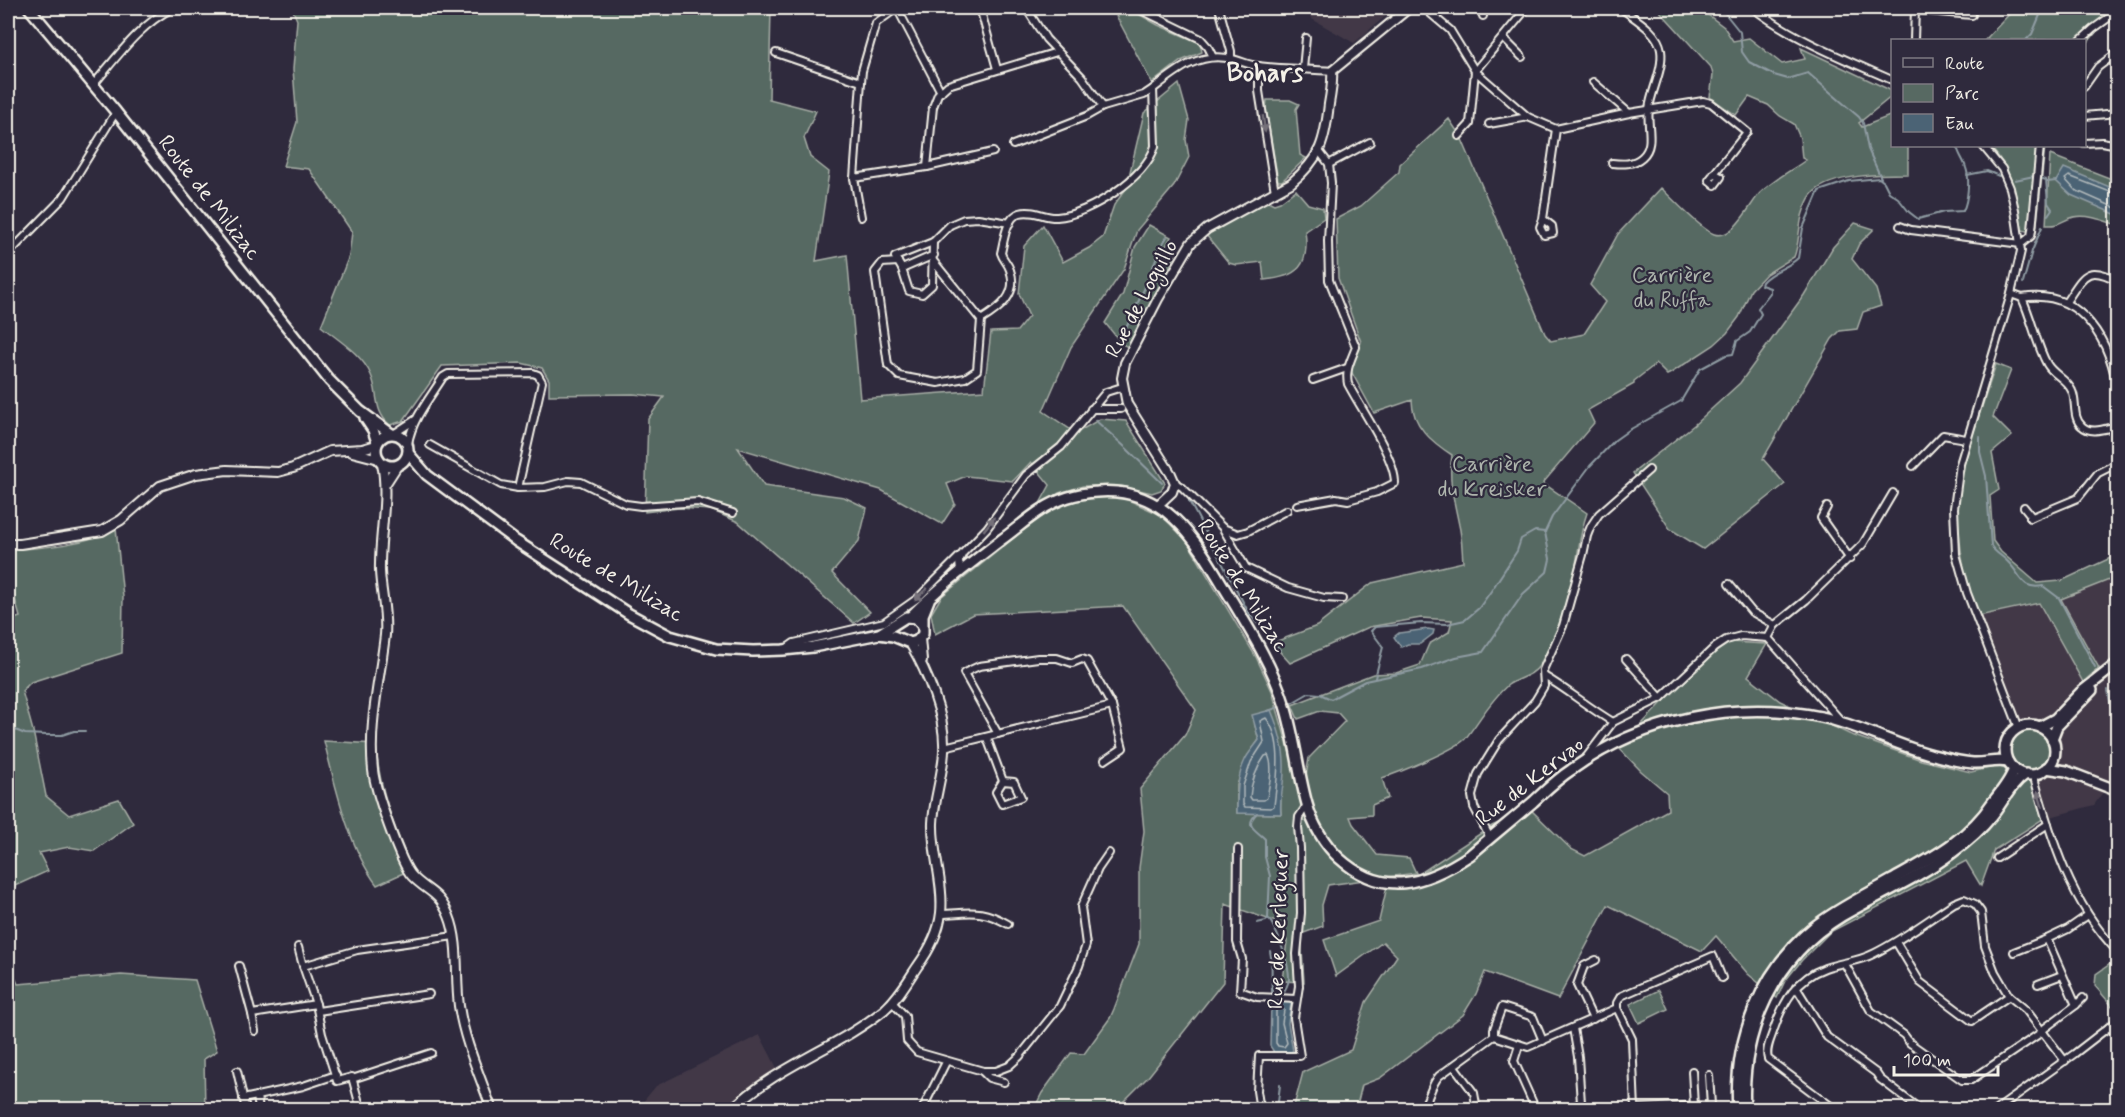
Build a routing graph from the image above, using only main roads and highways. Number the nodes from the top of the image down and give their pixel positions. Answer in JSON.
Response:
{"nodes":[{"id":1,"x":29,"y":8,"type":"edge"},
{"id":2,"x":360,"y":411,"type":"junction"},
{"id":3,"x":393,"y":433,"type":"junction"},
{"id":4,"x":377,"y":444,"type":"junction"},
{"id":5,"x":408,"y":448,"type":"junction"},
{"id":6,"x":399,"y":465,"type":"junction"},
{"id":7,"x":427,"y":475,"type":"junction"},
{"id":8,"x":931,"y":595,"type":"junction"},
{"id":9,"x":911,"y":616,"type":"junction"},
{"id":10,"x":898,"y":622,"type":"junction"},
{"id":11,"x":922,"y":625,"type":"junction"},
{"id":12,"x":879,"y":634,"type":"junction"},
{"id":13,"x":900,"y":639,"type":"junction"},
{"id":14,"x":2118,"y":663,"type":"edge"},
{"id":15,"x":2118,"y":670,"type":"edge"},
{"id":16,"x":1285,"y":706,"type":"joint"},
{"id":17,"x":2040,"y":728,"type":"junction"},
{"id":18,"x":2052,"y":739,"type":"junction"},
{"id":19,"x":2005,"y":749,"type":"junction"},
{"id":20,"x":2054,"y":754,"type":"junction"},
{"id":21,"x":1984,"y":763,"type":"junction"},
{"id":22,"x":2011,"y":765,"type":"junction"},
{"id":23,"x":2046,"y":768,"type":"junction"},
{"id":24,"x":2066,"y":771,"type":"junction"},
{"id":25,"x":2029,"y":774,"type":"junction"},
{"id":26,"x":2118,"y":791,"type":"edge"},
{"id":27,"x":1738,"y":1110,"type":"edge"},
{"id":28,"x":1745,"y":1110,"type":"edge"}],
"edges":[{"from":1,"to":2,"type":"main road","name":"Route de Milizac"},
{"from":2,"to":3,"type":"main road","name":"Route de Milizac"},
{"from":2,"to":4,"type":"main road","name":"Route de Milizac"},
{"from":3,"to":4,"type":"main road"},
{"from":3,"to":5,"type":"main road"},
{"from":4,"to":6,"type":"main road"},
{"from":5,"to":6,"type":"main road"},
{"from":5,"to":7,"type":"main road","name":"Route de Milizac"},
{"from":6,"to":7,"type":"main road","name":"Route de Milizac"},
{"from":7,"to":12,"type":"main road","name":"Route de Milizac"},
{"from":8,"to":9,"type":"main road","name":"Route de Milizac"},
{"from":8,"to":11,"type":"main road"},
{"from":8,"to":16,"type":"main road","name":"Route de Milizac"},
{"from":9,"to":10,"type":"main road"},
{"from":9,"to":11,"type":"main road"},
{"from":10,"to":12,"type":"main road","name":"Route de Milizac"},
{"from":10,"to":13,"type":"main road"},
{"from":11,"to":13,"type":"main road"},
{"from":12,"to":13,"type":"main road","name":"Route de Milizac"},
{"from":14,"to":17,"type":"main road"},
{"from":15,"to":18,"type":"main road"},
{"from":16,"to":21,"type":"main road","name":"Rue de Kervao"},
{"from":17,"to":18,"type":"main road"},
{"from":17,"to":19,"type":"main road"},
{"from":18,"to":20,"type":"main road"},
{"from":19,"to":21,"type":"main road"},
{"from":19,"to":22,"type":"main road"},
{"from":20,"to":23,"type":"main road"},
{"from":20,"to":24,"type":"main road"},
{"from":21,"to":22,"type":"main road","name":"Rue de Kervao"},
{"from":22,"to":25,"type":"main road"},
{"from":22,"to":27,"type":"main road"},
{"from":23,"to":24,"type":"main road"},
{"from":23,"to":25,"type":"main road"},
{"from":24,"to":26,"type":"main road"},
{"from":25,"to":28,"type":"main road"}]}
